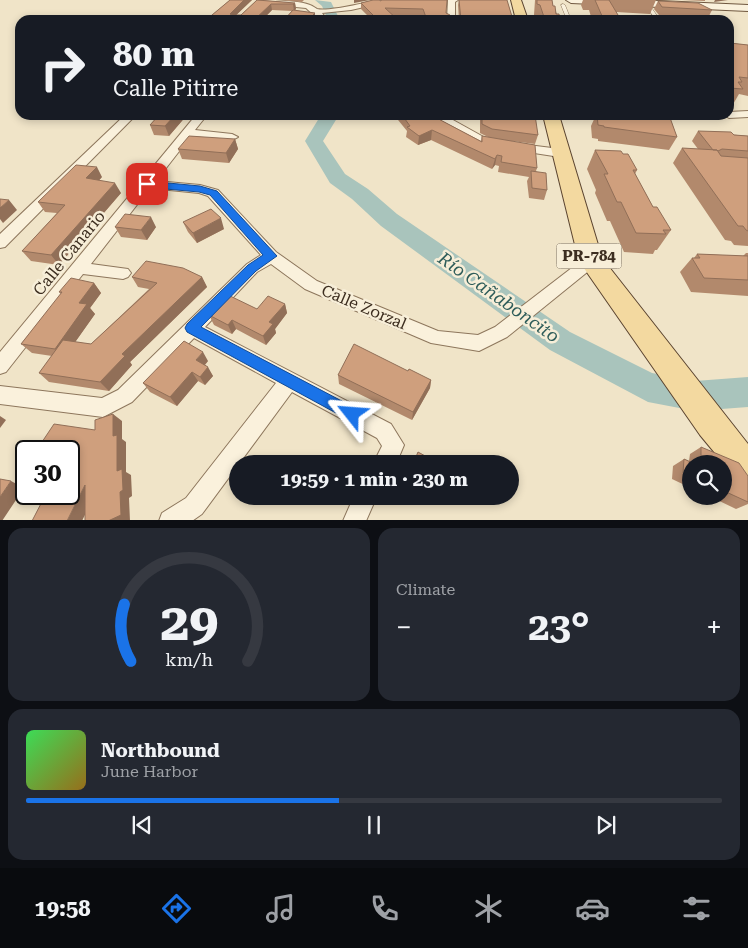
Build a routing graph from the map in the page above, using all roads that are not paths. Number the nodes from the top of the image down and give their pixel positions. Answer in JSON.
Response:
{"nodes":[{"id":1,"x":454,"y":0,"type":"edge"},
{"id":2,"x":516,"y":0,"type":"edge"},
{"id":3,"x":266,"y":2,"type":"edge"},
{"id":4,"x":381,"y":2,"type":"edge"},
{"id":5,"x":645,"y":2,"type":"edge"},
{"id":6,"x":567,"y":3,"type":"edge"},
{"id":7,"x":748,"y":8,"type":"edge"},
{"id":8,"x":321,"y":10,"type":"junction"},
{"id":9,"x":322,"y":15,"type":"edge"},
{"id":10,"x":451,"y":15,"type":"edge"},
{"id":11,"x":520,"y":15,"type":"edge"},
{"id":12,"x":654,"y":15,"type":"edge"},
{"id":13,"x":748,"y":114,"type":"edge"},
{"id":14,"x":734,"y":115,"type":"edge"},
{"id":15,"x":125,"y":120,"type":"edge"},
{"id":16,"x":198,"y":120,"type":"edge"},
{"id":17,"x":451,"y":120,"type":"edge"},
{"id":18,"x":552,"y":120,"type":"edge"},
{"id":19,"x":188,"y":133,"type":"junction"},
{"id":20,"x":232,"y":136,"type":"dead end"},
{"id":21,"x":560,"y":153,"type":"junction"},
{"id":22,"x":147,"y":184,"type":"junction"},
{"id":23,"x":0,"y":243,"type":"edge"},
{"id":24,"x":271,"y":256,"type":"junction"},
{"id":25,"x":590,"y":262,"type":"junction"},
{"id":26,"x":80,"y":268,"type":"junction"},
{"id":27,"x":123,"y":273,"type":"dead end"},
{"id":28,"x":192,"y":328,"type":"junction"},
{"id":29,"x":0,"y":366,"type":"edge"},
{"id":30,"x":288,"y":381,"type":"junction"},
{"id":31,"x":0,"y":395,"type":"edge"},
{"id":32,"x":389,"y":455,"type":"edge"},
{"id":33,"x":748,"y":470,"type":"edge"},
{"id":34,"x":362,"y":505,"type":"edge"},
{"id":35,"x":170,"y":520,"type":"edge"},
{"id":36,"x":354,"y":520,"type":"edge"}],
"edges":[{"from":1,"to":10,"type":"street"},
{"from":2,"to":11,"type":"main road"},
{"from":3,"to":8,"type":"street"},
{"from":4,"to":8,"type":"street"},
{"from":5,"to":6,"type":"street"},
{"from":5,"to":7,"type":"street"},
{"from":5,"to":12,"type":"lane"},
{"from":8,"to":9,"type":"street"},
{"from":13,"to":14,"type":"street"},
{"from":15,"to":23,"type":"street"},
{"from":16,"to":19,"type":"street","name":"Calle Canario"},
{"from":17,"to":21,"type":"street"},
{"from":18,"to":21,"type":"main road","name":"PR-784","number":"PR-784"},
{"from":19,"to":20,"type":"street"},
{"from":19,"to":22,"type":"street","name":"Calle Canario"},
{"from":21,"to":25,"type":"main road","name":"PR-784","number":"PR-784"},
{"from":22,"to":24,"type":"street","name":"Calle Zorzal"},
{"from":22,"to":26,"type":"street","name":"Calle Canario"},
{"from":24,"to":25,"type":"street","name":"Calle Zorzal"},
{"from":24,"to":28,"type":"street"},
{"from":25,"to":33,"type":"main road","name":"PR-784","number":"PR-784"},
{"from":26,"to":27,"type":"street"},
{"from":26,"to":29,"type":"street","name":"Calle Canario"},
{"from":28,"to":30,"type":"street"},
{"from":28,"to":31,"type":"street"},
{"from":30,"to":32,"type":"street"},
{"from":30,"to":35,"type":"street"},
{"from":34,"to":36,"type":"street"}]}
